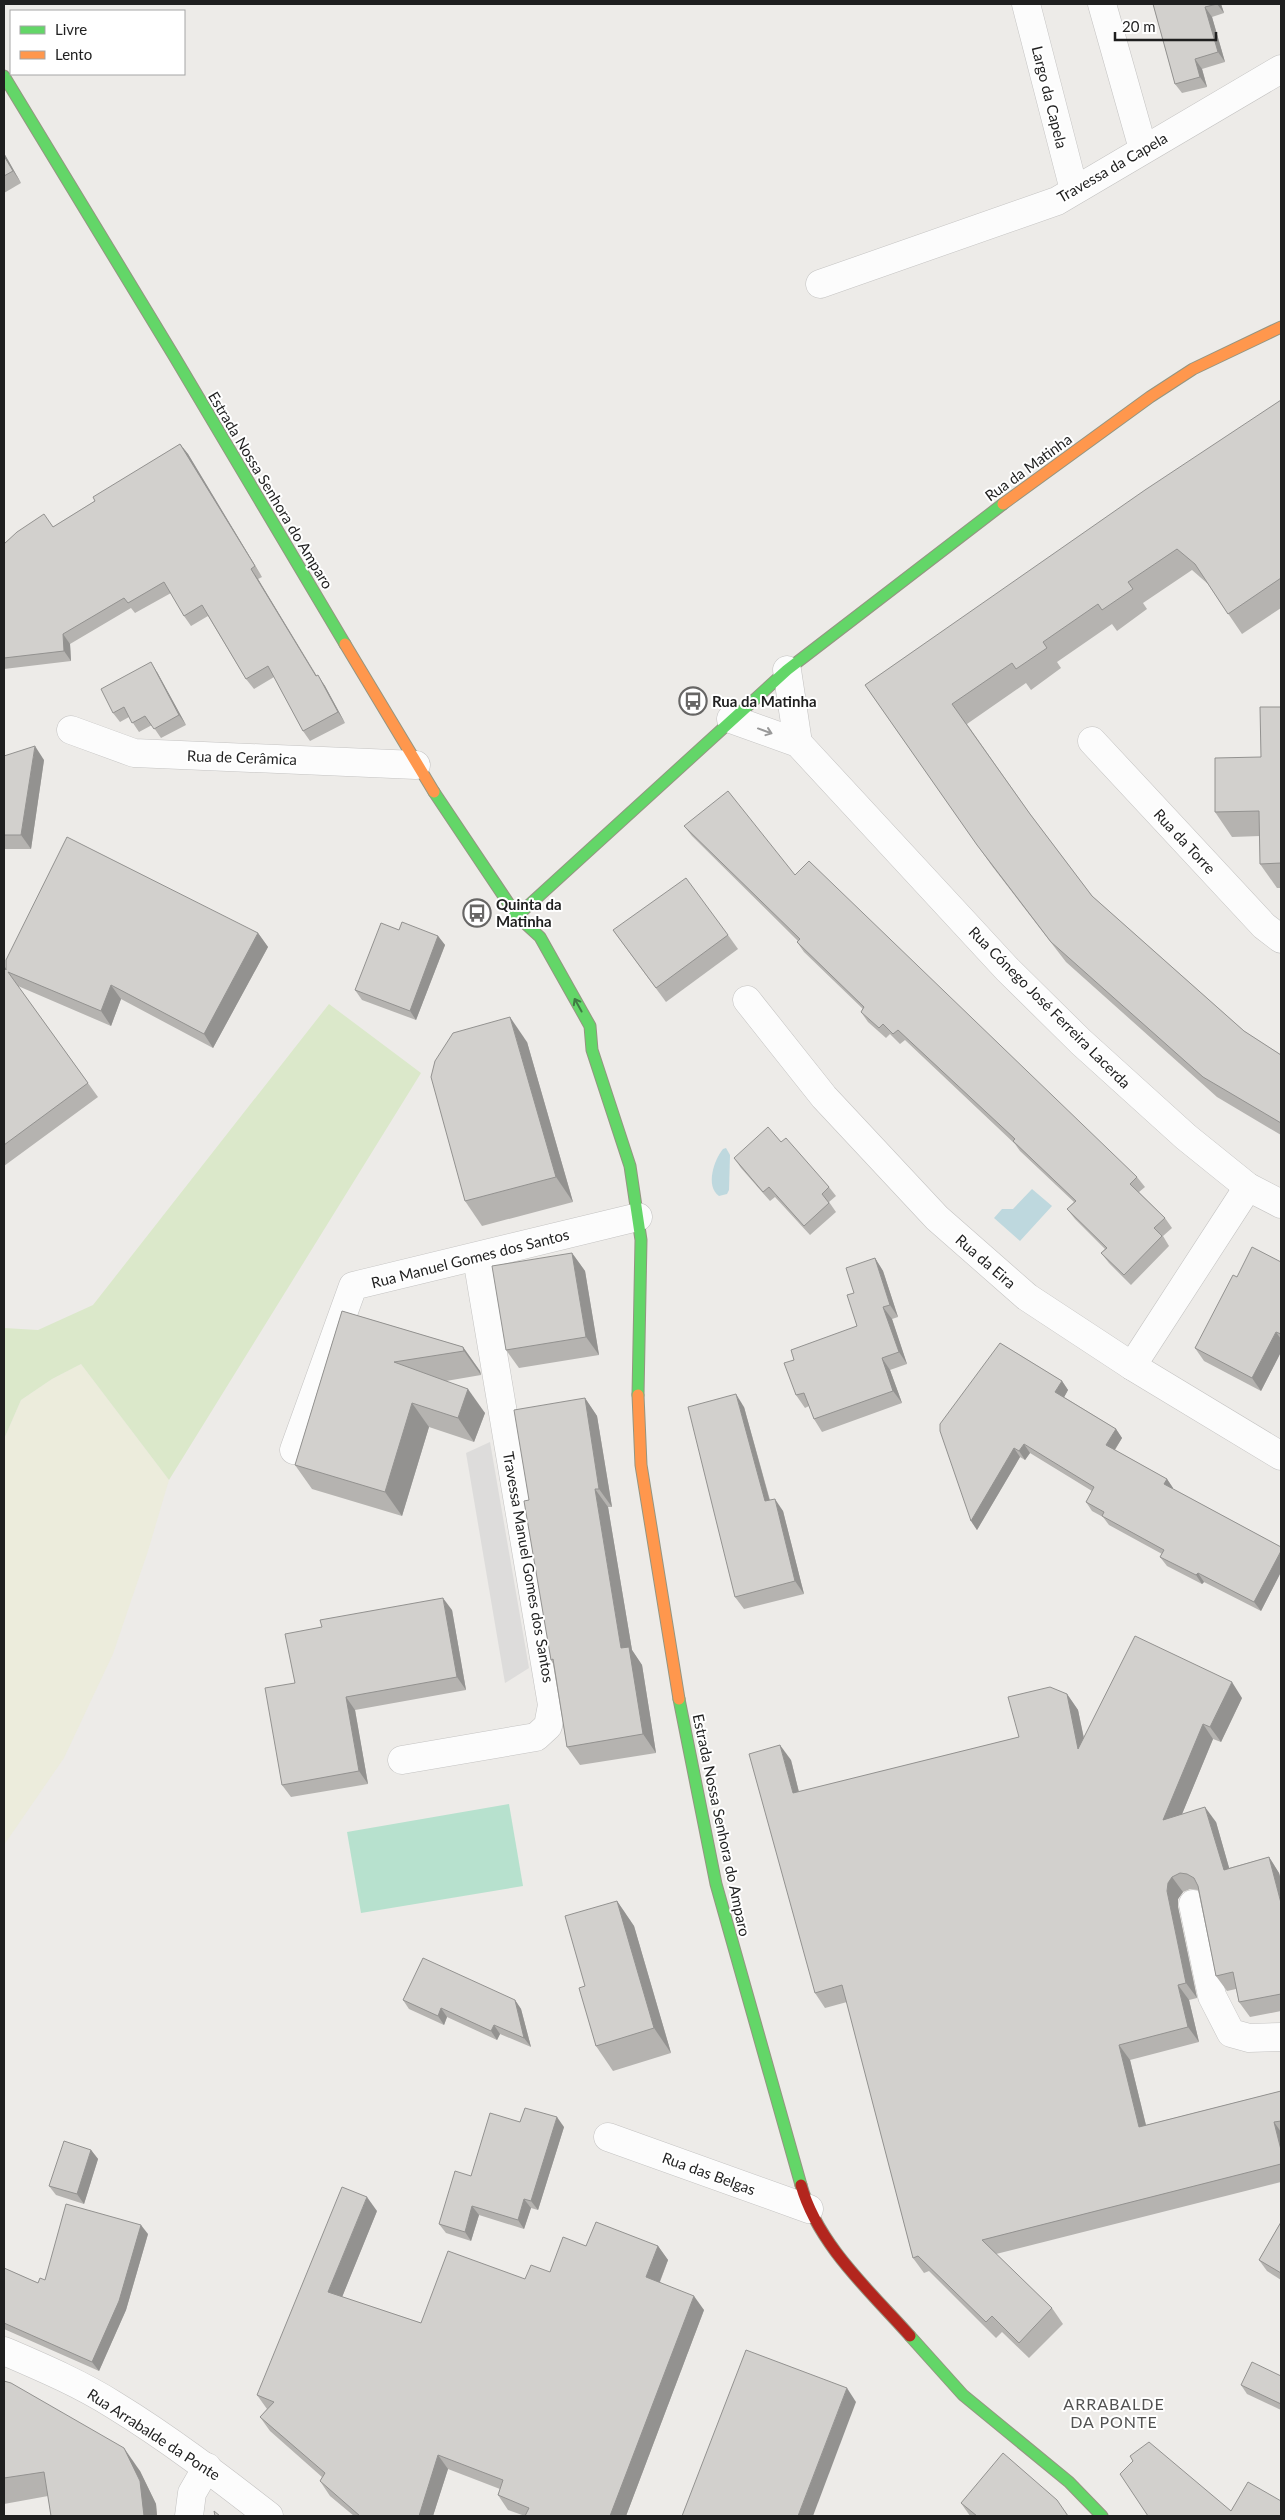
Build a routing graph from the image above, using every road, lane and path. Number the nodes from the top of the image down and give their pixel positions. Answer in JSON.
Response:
{"nodes":[{"id":1,"x":1026,"y":4,"type":"edge"},
{"id":2,"x":1102,"y":4,"type":"edge"},
{"id":3,"x":1281,"y":69,"type":"edge"},
{"id":4,"x":4,"y":76,"type":"edge"},
{"id":5,"x":1143,"y":149,"type":"junction"},
{"id":6,"x":1074,"y":190,"type":"junction"},
{"id":7,"x":820,"y":284,"type":"dead end"},
{"id":8,"x":1281,"y":327,"type":"edge"},
{"id":9,"x":787,"y":670,"type":"junction"},
{"id":10,"x":731,"y":719,"type":"junction"},
{"id":11,"x":72,"y":730,"type":"dead end"},
{"id":12,"x":1092,"y":741,"type":"dead end"},
{"id":13,"x":798,"y":743,"type":"junction"},
{"id":14,"x":416,"y":765,"type":"junction"},
{"id":15,"x":517,"y":916,"type":"junction"},
{"id":16,"x":522,"y":938,"type":"dead end"},
{"id":17,"x":1281,"y":939,"type":"edge"},
{"id":18,"x":747,"y":1000,"type":"dead end"},
{"id":19,"x":580,"y":1040,"type":"dead end"},
{"id":20,"x":592,"y":1050,"type":"junction"},
{"id":21,"x":1248,"y":1187,"type":"junction"},
{"id":22,"x":1281,"y":1204,"type":"edge"},
{"id":23,"x":638,"y":1217,"type":"junction"},
{"id":24,"x":477,"y":1258,"type":"junction"},
{"id":25,"x":1132,"y":1366,"type":"junction"},
{"id":26,"x":294,"y":1450,"type":"dead end"},
{"id":27,"x":1281,"y":1456,"type":"edge"},
{"id":28,"x":402,"y":1760,"type":"dead end"},
{"id":29,"x":1193,"y":1904,"type":"edge"},
{"id":30,"x":1281,"y":2037,"type":"edge"},
{"id":31,"x":608,"y":2137,"type":"dead end"},
{"id":32,"x":809,"y":2210,"type":"junction"},
{"id":33,"x":4,"y":2352,"type":"edge"},
{"id":34,"x":207,"y":2467,"type":"junction"},
{"id":35,"x":189,"y":2516,"type":"edge"},
{"id":36,"x":269,"y":2516,"type":"edge"},
{"id":37,"x":1102,"y":2516,"type":"edge"}],
"edges":[{"from":1,"to":6,"type":"street","name":"Largo da Capela"},
{"from":2,"to":5,"type":"street"},
{"from":3,"to":5,"type":"street","name":"Travessa da Capela"},
{"from":4,"to":14,"type":"main road","name":"Estrada Nossa Senhora do Amparo"},
{"from":5,"to":6,"type":"street","name":"Travessa da Capela"},
{"from":6,"to":7,"type":"street","name":"Travessa da Capela"},
{"from":8,"to":9,"type":"main road","name":"Rua da Matinha"},
{"from":9,"to":10,"type":"main road","name":"Rua da Matinha"},
{"from":9,"to":13,"type":"street"},
{"from":10,"to":13,"type":"street","name":"Rua Cónego José Ferreira Lacerda","one_way":true},
{"from":10,"to":15,"type":"main road","name":"Rua da Matinha"},
{"from":11,"to":14,"type":"street","name":"Rua de Cerâmica"},
{"from":12,"to":17,"type":"street","name":"Rua da Torre"},
{"from":13,"to":21,"type":"street","name":"Rua Cónego José Ferreira Lacerda"},
{"from":14,"to":15,"type":"main road","name":"Estrada Nossa Senhora do Amparo"},
{"from":15,"to":16,"type":"main road","name":"Estrada Nossa Senhora do Amparo"},
{"from":20,"to":15,"type":"main road","name":"Estrada Nossa Senhora do Amparo","one_way":true},
{"from":18,"to":25,"type":"street","name":"Rua da Eira"},
{"from":19,"to":20,"type":"main road"},
{"from":20,"to":23,"type":"main road","name":"Estrada Nossa Senhora do Amparo"},
{"from":21,"to":22,"type":"street","name":"Rua Cónego José Ferreira Lacerda"},
{"from":21,"to":25,"type":"street"},
{"from":23,"to":24,"type":"street","name":"Rua Manuel Gomes dos Santos"},
{"from":23,"to":32,"type":"main road","name":"Estrada Nossa Senhora do Amparo"},
{"from":24,"to":26,"type":"street","name":"Rua Manuel Gomes dos Santos"},
{"from":24,"to":28,"type":"street","name":"Travessa Manuel Gomes dos Santos"},
{"from":25,"to":27,"type":"street","name":"Rua da Eira"},
{"from":29,"to":30,"type":"street"},
{"from":31,"to":32,"type":"street","name":"Rua das Belgas"},
{"from":32,"to":37,"type":"main road","name":"Estrada Nossa Senhora do Amparo"},
{"from":33,"to":34,"type":"street","name":"Rua Arrabalde da Ponte"},
{"from":34,"to":35,"type":"street"},
{"from":34,"to":36,"type":"street","name":"Rua Arrabalde da Ponte"}]}
